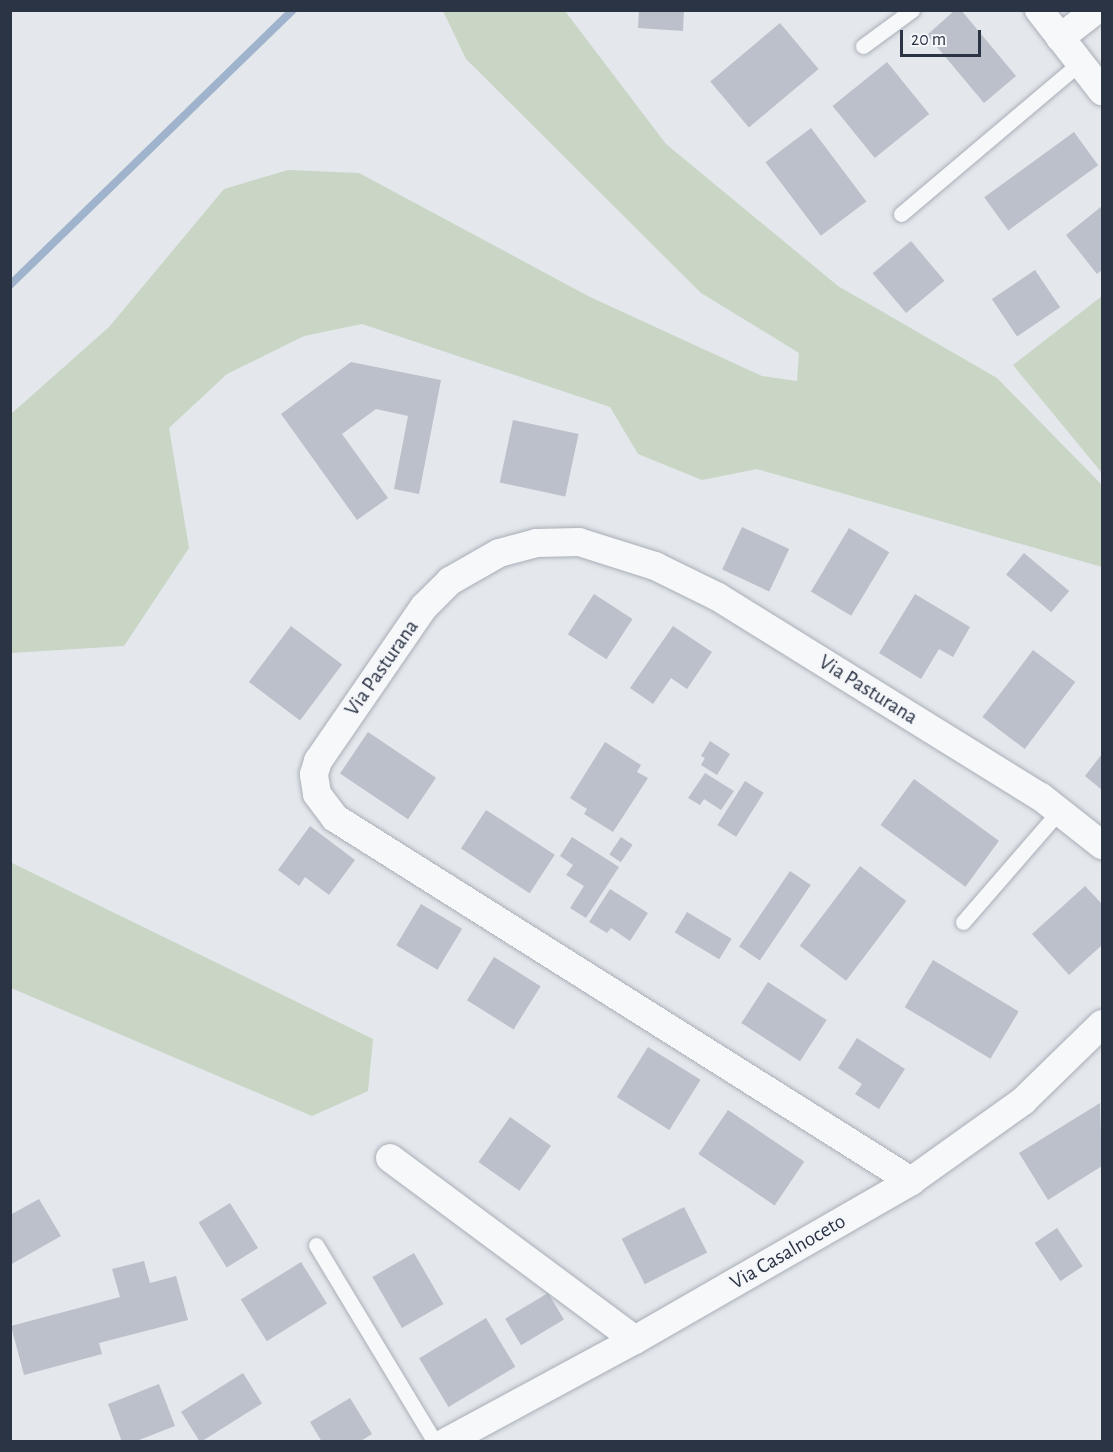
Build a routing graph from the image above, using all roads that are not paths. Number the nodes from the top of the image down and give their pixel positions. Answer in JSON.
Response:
{"nodes":[{"id":1,"x":912,"y":10,"type":"edge"},
{"id":2,"x":1039,"y":10,"type":"edge"},
{"id":3,"x":1096,"y":10,"type":"edge"},
{"id":4,"x":1060,"y":38,"type":"junction"},
{"id":5,"x":863,"y":46,"type":"dead end"},
{"id":6,"x":1080,"y":63,"type":"junction"},
{"id":7,"x":1102,"y":91,"type":"edge"},
{"id":8,"x":901,"y":214,"type":"dead end"},
{"id":9,"x":1059,"y":811,"type":"junction"},
{"id":10,"x":1102,"y":845,"type":"edge"},
{"id":11,"x":963,"y":922,"type":"dead end"},
{"id":12,"x":1102,"y":1024,"type":"edge"},
{"id":13,"x":390,"y":1158,"type":"dead end"},
{"id":14,"x":911,"y":1182,"type":"junction"},
{"id":15,"x":316,"y":1245,"type":"dead end"},
{"id":16,"x":634,"y":1340,"type":"junction"},
{"id":17,"x":435,"y":1442,"type":"edge"},
{"id":18,"x":446,"y":1442,"type":"edge"}],
"edges":[{"from":1,"to":5,"type":"lane"},
{"from":2,"to":4,"type":"street"},
{"from":3,"to":4,"type":"street"},
{"from":4,"to":6,"type":"street"},
{"from":6,"to":7,"type":"street"},
{"from":6,"to":8,"type":"lane"},
{"from":9,"to":10,"type":"street","name":"Via Pasturana"},
{"from":9,"to":11,"type":"lane"},
{"from":9,"to":14,"type":"street","name":"Via Pasturana"},
{"from":12,"to":14,"type":"street","name":"Via Casalnoceto"},
{"from":13,"to":16,"type":"street"},
{"from":14,"to":16,"type":"street","name":"Via Casalnoceto"},
{"from":15,"to":17,"type":"lane"},
{"from":16,"to":18,"type":"street","name":"Via Casalnoceto"}]}
